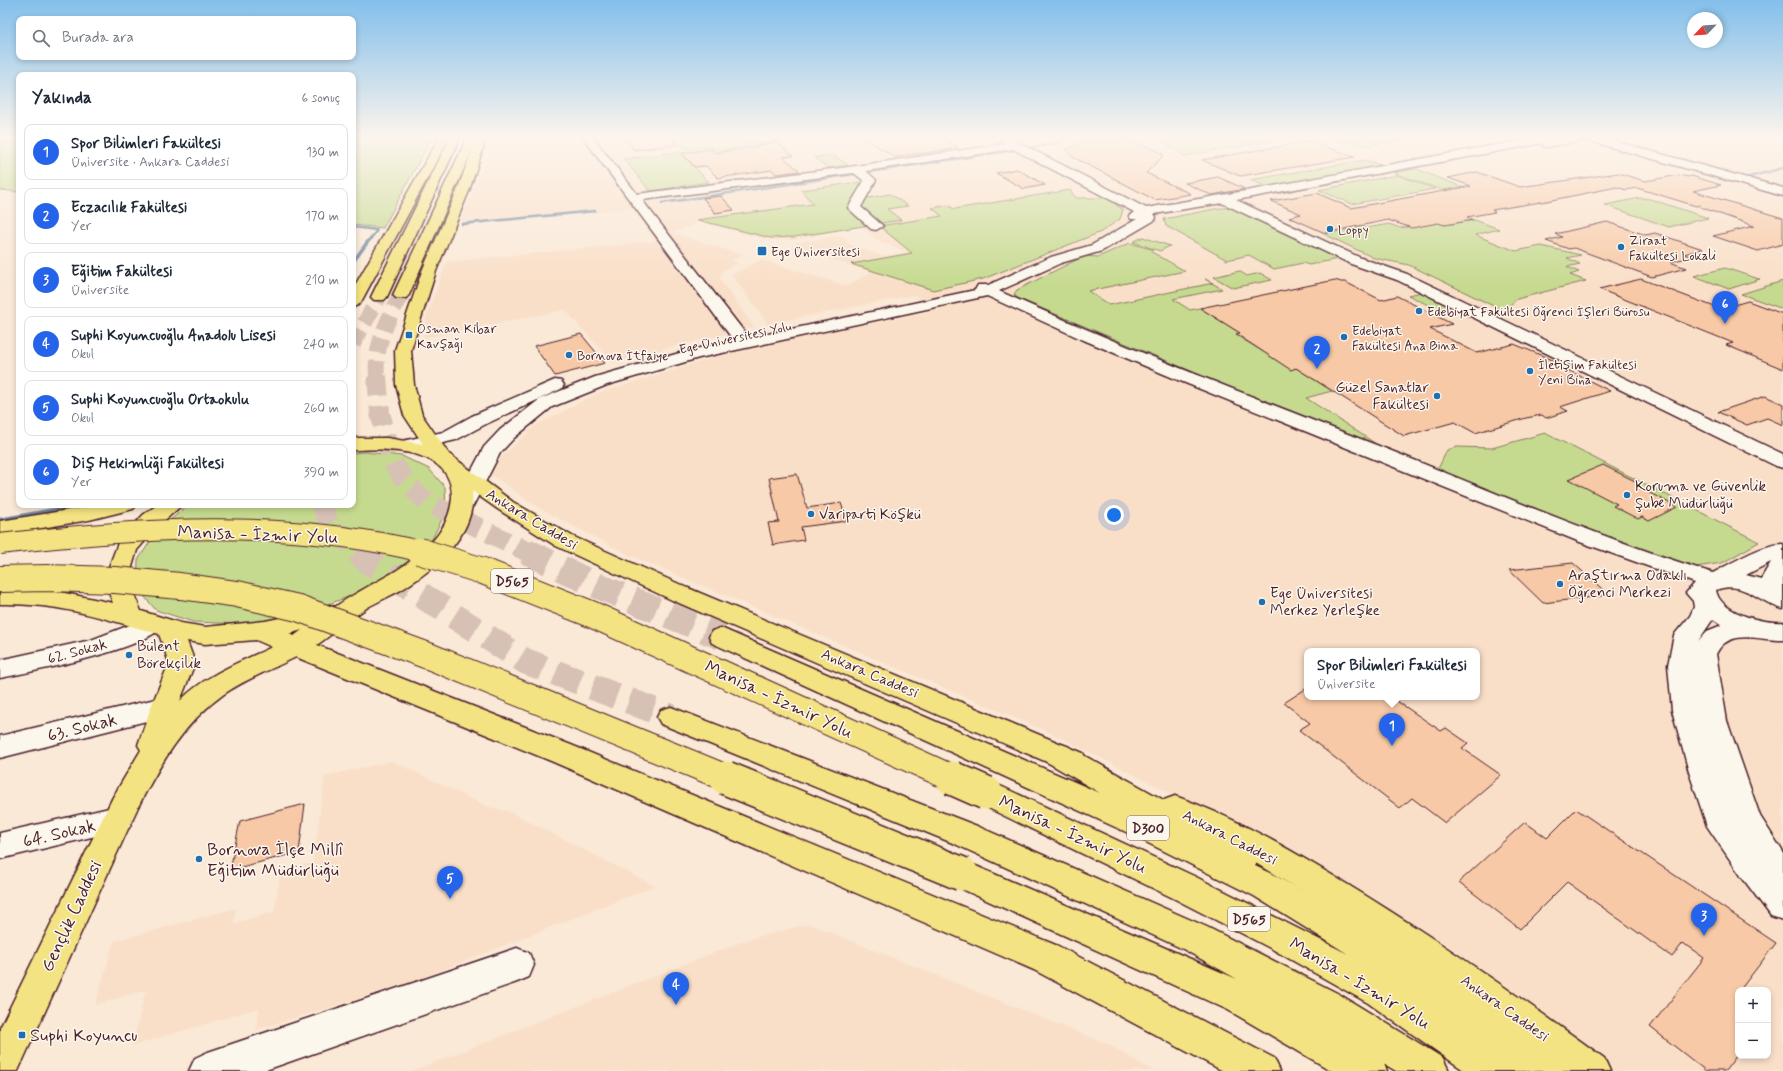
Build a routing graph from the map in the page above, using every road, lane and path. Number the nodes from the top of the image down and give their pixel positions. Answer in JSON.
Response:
{"nodes":[{"id":1,"x":418,"y":186,"type":"edge"},
{"id":2,"x":432,"y":186,"type":"edge"},
{"id":3,"x":450,"y":186,"type":"edge"},
{"id":4,"x":465,"y":186,"type":"edge"},
{"id":5,"x":624,"y":186,"type":"edge"},
{"id":6,"x":725,"y":186,"type":"edge"},
{"id":7,"x":867,"y":186,"type":"edge"},
{"id":8,"x":1096,"y":186,"type":"edge"},
{"id":9,"x":1302,"y":186,"type":"edge"},
{"id":10,"x":1762,"y":186,"type":"edge"},
{"id":11,"x":1783,"y":192,"type":"edge"},
{"id":12,"x":633,"y":198,"type":"junction"},
{"id":13,"x":1233,"y":199,"type":"junction"},
{"id":14,"x":1147,"y":214,"type":"junction"},
{"id":15,"x":876,"y":226,"type":"dead end"},
{"id":16,"x":985,"y":289,"type":"junction"},
{"id":17,"x":401,"y":295,"type":"tunnel mouth"},
{"id":18,"x":356,"y":297,"type":"tunnel mouth"},
{"id":19,"x":379,"y":297,"type":"tunnel mouth"},
{"id":20,"x":742,"y":340,"type":"junction"},
{"id":21,"x":1661,"y":398,"type":"junction"},
{"id":22,"x":430,"y":440,"type":"junction"},
{"id":23,"x":356,"y":444,"type":"edge"},
{"id":24,"x":405,"y":446,"type":"junction"},
{"id":25,"x":1783,"y":452,"type":"edge"},
{"id":26,"x":443,"y":460,"type":"junction"},
{"id":27,"x":1783,"y":462,"type":"edge"},
{"id":28,"x":474,"y":483,"type":"junction"},
{"id":29,"x":114,"y":508,"type":"edge"},
{"id":30,"x":167,"y":508,"type":"edge"},
{"id":31,"x":461,"y":512,"type":"junction"},
{"id":32,"x":0,"y":528,"type":"edge"},
{"id":33,"x":0,"y":544,"type":"edge"},
{"id":34,"x":1783,"y":551,"type":"edge"},
{"id":35,"x":1783,"y":564,"type":"edge"},
{"id":36,"x":0,"y":579,"type":"edge"},
{"id":37,"x":1712,"y":586,"type":"junction"},
{"id":38,"x":0,"y":596,"type":"edge"},
{"id":39,"x":1783,"y":600,"type":"edge"},
{"id":40,"x":357,"y":603,"type":"junction"},
{"id":41,"x":151,"y":623,"type":"junction"},
{"id":42,"x":260,"y":632,"type":"junction"},
{"id":43,"x":1771,"y":632,"type":"edge"},
{"id":44,"x":721,"y":637,"type":"tunnel mouth"},
{"id":45,"x":297,"y":645,"type":"junction"},
{"id":46,"x":0,"y":669,"type":"edge"},
{"id":47,"x":164,"y":707,"type":"junction"},
{"id":48,"x":671,"y":717,"type":"tunnel mouth"},
{"id":49,"x":0,"y":747,"type":"edge"},
{"id":50,"x":1057,"y":754,"type":"junction"},
{"id":51,"x":146,"y":764,"type":"junction"},
{"id":52,"x":118,"y":819,"type":"junction"},
{"id":53,"x":0,"y":846,"type":"edge"},
{"id":54,"x":1783,"y":875,"type":"edge"},
{"id":55,"x":1783,"y":905,"type":"edge"},
{"id":56,"x":517,"y":965,"type":"dead end"},
{"id":57,"x":1406,"y":970,"type":"junction"},
{"id":58,"x":0,"y":1068,"type":"edge"},
{"id":59,"x":208,"y":1071,"type":"edge"},
{"id":60,"x":1261,"y":1071,"type":"edge"},
{"id":61,"x":1368,"y":1071,"type":"edge"},
{"id":62,"x":1430,"y":1071,"type":"edge"},
{"id":63,"x":1497,"y":1071,"type":"edge"},
{"id":64,"x":1546,"y":1071,"type":"edge"},
{"id":65,"x":1591,"y":1071,"type":"edge"}],
"edges":[{"from":1,"to":18,"type":"main road"},
{"from":2,"to":19,"type":"main road"},
{"from":3,"to":17,"type":"main road"},
{"from":4,"to":22,"type":"main road","name":"Ankara Caddesi"},
{"from":5,"to":12,"type":"street"},
{"from":6,"to":12,"type":"street"},
{"from":7,"to":15,"type":"street"},
{"from":8,"to":14,"type":"street"},
{"from":9,"to":13,"type":"street"},
{"from":10,"to":11,"type":"street"},
{"from":12,"to":20,"type":"street"},
{"from":13,"to":14,"type":"street"},
{"from":13,"to":21,"type":"street"},
{"from":14,"to":16,"type":"street","name":"Ege Üniversitesi Yolu"},
{"from":16,"to":20,"type":"street","name":"Ege Üniversitesi Yolu"},
{"from":16,"to":37,"type":"street"},
{"from":20,"to":22,"type":"street","name":"Ege Üniversitesi Yolu"},
{"from":20,"to":28,"type":"street","name":"Ege Üniversitesi Yolu"},
{"from":21,"to":25,"type":"street"},
{"from":21,"to":27,"type":"street"},
{"from":22,"to":24,"type":"street","name":"Ege Üniversitesi Yolu"},
{"from":22,"to":26,"type":"main road","name":"Ankara Caddesi"},
{"from":23,"to":24,"type":"main road"},
{"from":24,"to":26,"type":"main road"},
{"from":26,"to":28,"type":"main road","name":"Ankara Caddesi"},
{"from":26,"to":31,"type":"main road"},
{"from":28,"to":31,"type":"street","name":"Ege Üniversitesi Yolu"},
{"from":28,"to":50,"type":"main road","name":"Ankara Caddesi"},
{"from":29,"to":32,"type":"main road"},
{"from":30,"to":41,"type":"main road","name":"Gençlik Caddesi"},
{"from":31,"to":40,"type":"main road"},
{"from":33,"to":63,"type":"main road","name":"Manisa - İzmir Yolu","number":"D565","bridge":true},
{"from":34,"to":37,"type":"street"},
{"from":35,"to":39,"type":"street"},
{"from":36,"to":61,"type":"main road","bridge":true},
{"from":37,"to":39,"type":"street"},
{"from":37,"to":43,"type":"street"},
{"from":37,"to":55,"type":"street"},
{"from":38,"to":41,"type":"main road"},
{"from":40,"to":42,"type":"main road"},
{"from":40,"to":45,"type":"main road","name":"Gençlik Caddesi"},
{"from":41,"to":42,"type":"main road"},
{"from":41,"to":46,"type":"street","name":"62. Sokak"},
{"from":41,"to":47,"type":"main road","name":"Gençlik Caddesi"},
{"from":42,"to":45,"type":"main road"},
{"from":43,"to":54,"type":"street"},
{"from":44,"to":57,"type":"main road","name":"Ankara Caddesi","number":"D300"},
{"from":45,"to":51,"type":"main road","name":"Gençlik Caddesi"},
{"from":45,"to":60,"type":"main road"},
{"from":47,"to":49,"type":"street","name":"63. Sokak"},
{"from":47,"to":51,"type":"main road","name":"Gençlik Caddesi"},
{"from":48,"to":62,"type":"main road"},
{"from":50,"to":57,"type":"main road"},
{"from":50,"to":65,"type":"main road","name":"Ankara Caddesi"},
{"from":51,"to":52,"type":"main road","name":"Gençlik Caddesi"},
{"from":52,"to":53,"type":"street","name":"64. Sokak"},
{"from":52,"to":58,"type":"main road","name":"Gençlik Caddesi"},
{"from":56,"to":59,"type":"street"},
{"from":57,"to":64,"type":"main road","name":"Ankara Caddesi","number":"D300"}]}
